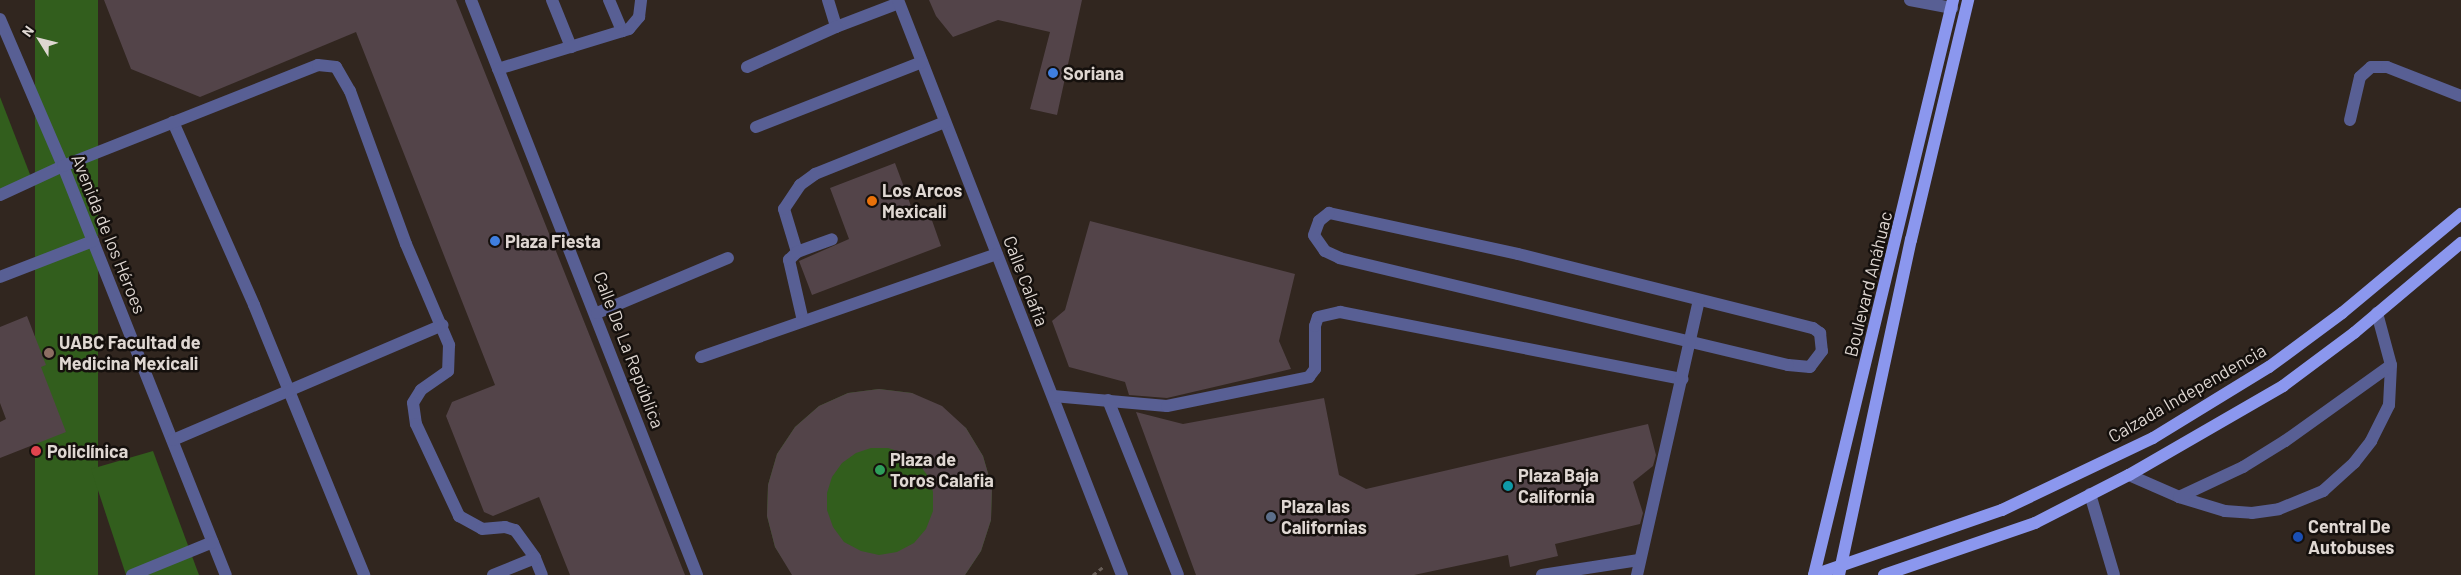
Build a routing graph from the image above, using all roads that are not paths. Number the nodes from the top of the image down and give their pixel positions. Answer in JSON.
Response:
{"nodes":[{"id":1,"x":471,"y":0,"type":"edge"},
{"id":2,"x":552,"y":0,"type":"edge"},
{"id":3,"x":608,"y":0,"type":"edge"},
{"id":4,"x":641,"y":0,"type":"edge"},
{"id":5,"x":1968,"y":0,"type":"edge"},
{"id":6,"x":830,"y":1,"type":"edge"},
{"id":7,"x":898,"y":1,"type":"edge"},
{"id":8,"x":1918,"y":1,"type":"edge"},
{"id":9,"x":1952,"y":4,"type":"edge"},
{"id":10,"x":0,"y":19,"type":"edge"},
{"id":11,"x":836,"y":27,"type":"junction"},
{"id":12,"x":622,"y":31,"type":"junction"},
{"id":13,"x":571,"y":47,"type":"junction"},
{"id":14,"x":922,"y":62,"type":"junction"},
{"id":15,"x":747,"y":67,"type":"dead end"},
{"id":16,"x":498,"y":69,"type":"junction"},
{"id":17,"x":2461,"y":96,"type":"edge"},
{"id":18,"x":2350,"y":120,"type":"dead end"},
{"id":19,"x":173,"y":122,"type":"junction"},
{"id":20,"x":945,"y":122,"type":"junction"},
{"id":21,"x":756,"y":127,"type":"dead end"},
{"id":22,"x":63,"y":166,"type":"junction"},
{"id":23,"x":0,"y":195,"type":"edge"},
{"id":24,"x":2461,"y":214,"type":"edge"},
{"id":25,"x":832,"y":238,"type":"dead end"},
{"id":26,"x":93,"y":241,"type":"junction"},
{"id":27,"x":2461,"y":243,"type":"edge"},
{"id":28,"x":797,"y":252,"type":"junction"},
{"id":29,"x":997,"y":254,"type":"junction"},
{"id":30,"x":728,"y":258,"type":"dead end"},
{"id":31,"x":0,"y":277,"type":"edge"},
{"id":32,"x":1699,"y":300,"type":"junction"},
{"id":33,"x":597,"y":313,"type":"junction"},
{"id":34,"x":2377,"y":313,"type":"junction"},
{"id":35,"x":803,"y":321,"type":"junction"},
{"id":36,"x":443,"y":326,"type":"junction"},
{"id":37,"x":1690,"y":340,"type":"junction"},
{"id":38,"x":701,"y":357,"type":"dead end"},
{"id":39,"x":2391,"y":365,"type":"junction"},
{"id":40,"x":1682,"y":379,"type":"junction"},
{"id":41,"x":288,"y":391,"type":"junction"},
{"id":42,"x":1053,"y":396,"type":"junction"},
{"id":43,"x":1108,"y":400,"type":"junction"},
{"id":44,"x":173,"y":440,"type":"junction"},
{"id":45,"x":2129,"y":475,"type":"junction"},
{"id":46,"x":2090,"y":494,"type":"junction"},
{"id":47,"x":2180,"y":496,"type":"junction"},
{"id":48,"x":213,"y":542,"type":"junction"},
{"id":49,"x":535,"y":558,"type":"junction"},
{"id":50,"x":1639,"y":560,"type":"junction"},
{"id":51,"x":1839,"y":572,"type":"edge"},
{"id":52,"x":132,"y":575,"type":"edge"},
{"id":53,"x":226,"y":575,"type":"edge"},
{"id":54,"x":364,"y":575,"type":"edge"},
{"id":55,"x":493,"y":575,"type":"edge"},
{"id":56,"x":542,"y":575,"type":"edge"},
{"id":57,"x":698,"y":575,"type":"edge"},
{"id":58,"x":1122,"y":575,"type":"edge"},
{"id":59,"x":1178,"y":575,"type":"edge"},
{"id":60,"x":1542,"y":575,"type":"edge"},
{"id":61,"x":1636,"y":575,"type":"edge"},
{"id":62,"x":1814,"y":575,"type":"edge"},
{"id":63,"x":1884,"y":575,"type":"edge"},
{"id":64,"x":2114,"y":575,"type":"edge"}],
"edges":[{"from":1,"to":16,"type":"street","name":"Calle De La República"},
{"from":2,"to":13,"type":"street"},
{"from":3,"to":12,"type":"street"},
{"from":4,"to":12,"type":"street"},
{"from":5,"to":51,"type":"main road","name":"Boulevard Anáhuac"},
{"from":6,"to":11,"type":"street"},
{"from":7,"to":11,"type":"street"},
{"from":7,"to":14,"type":"street","name":"Calle Calafia"},
{"from":8,"to":9,"type":"street"},
{"from":9,"to":62,"type":"main road","name":"Boulevard Anáhuac"},
{"from":10,"to":22,"type":"street","name":"Avenida de los Héroes"},
{"from":11,"to":15,"type":"street"},
{"from":12,"to":13,"type":"street"},
{"from":13,"to":16,"type":"street"},
{"from":14,"to":20,"type":"street","name":"Calle Calafia"},
{"from":14,"to":21,"type":"street"},
{"from":16,"to":33,"type":"street","name":"Calle De La República"},
{"from":17,"to":18,"type":"street"},
{"from":19,"to":22,"type":"street"},
{"from":19,"to":36,"type":"street"},
{"from":19,"to":41,"type":"street"},
{"from":20,"to":28,"type":"street"},
{"from":20,"to":29,"type":"street","name":"Calle Calafia"},
{"from":22,"to":23,"type":"street"},
{"from":22,"to":26,"type":"street","name":"Avenida de los Héroes"},
{"from":24,"to":51,"type":"main road","name":"Calzada Independencia"},
{"from":25,"to":28,"type":"street"},
{"from":26,"to":31,"type":"street"},
{"from":26,"to":44,"type":"street","name":"Avenida de los Héroes"},
{"from":27,"to":34,"type":"main road"},
{"from":28,"to":35,"type":"street"},
{"from":29,"to":35,"type":"street"},
{"from":29,"to":42,"type":"street","name":"Calle Calafia"},
{"from":30,"to":33,"type":"street"},
{"from":32,"to":37,"type":"street"},
{"from":32,"to":37,"type":"street"},
{"from":32,"to":37,"type":"street"},
{"from":33,"to":57,"type":"street","name":"Calle De La República"},
{"from":34,"to":39,"type":"street"},
{"from":34,"to":45,"type":"main road"},
{"from":35,"to":38,"type":"street"},
{"from":36,"to":41,"type":"street"},
{"from":36,"to":49,"type":"street"},
{"from":37,"to":40,"type":"street"},
{"from":39,"to":47,"type":"street"},
{"from":39,"to":47,"type":"street"},
{"from":40,"to":43,"type":"street"},
{"from":40,"to":50,"type":"street"},
{"from":41,"to":44,"type":"street"},
{"from":41,"to":54,"type":"street"},
{"from":42,"to":43,"type":"street"},
{"from":42,"to":58,"type":"street","name":"Calle Calafia"},
{"from":43,"to":59,"type":"street"},
{"from":44,"to":48,"type":"street","name":"Avenida de los Héroes"},
{"from":45,"to":46,"type":"main road"},
{"from":45,"to":47,"type":"street"},
{"from":46,"to":63,"type":"main road"},
{"from":46,"to":64,"type":"street"},
{"from":48,"to":52,"type":"street"},
{"from":48,"to":53,"type":"street","name":"Avenida de los Héroes"},
{"from":49,"to":55,"type":"street"},
{"from":49,"to":56,"type":"street"},
{"from":50,"to":60,"type":"street"},
{"from":50,"to":61,"type":"street"},
{"from":51,"to":62,"type":"main road","name":"Calzada Independencia"}]}
